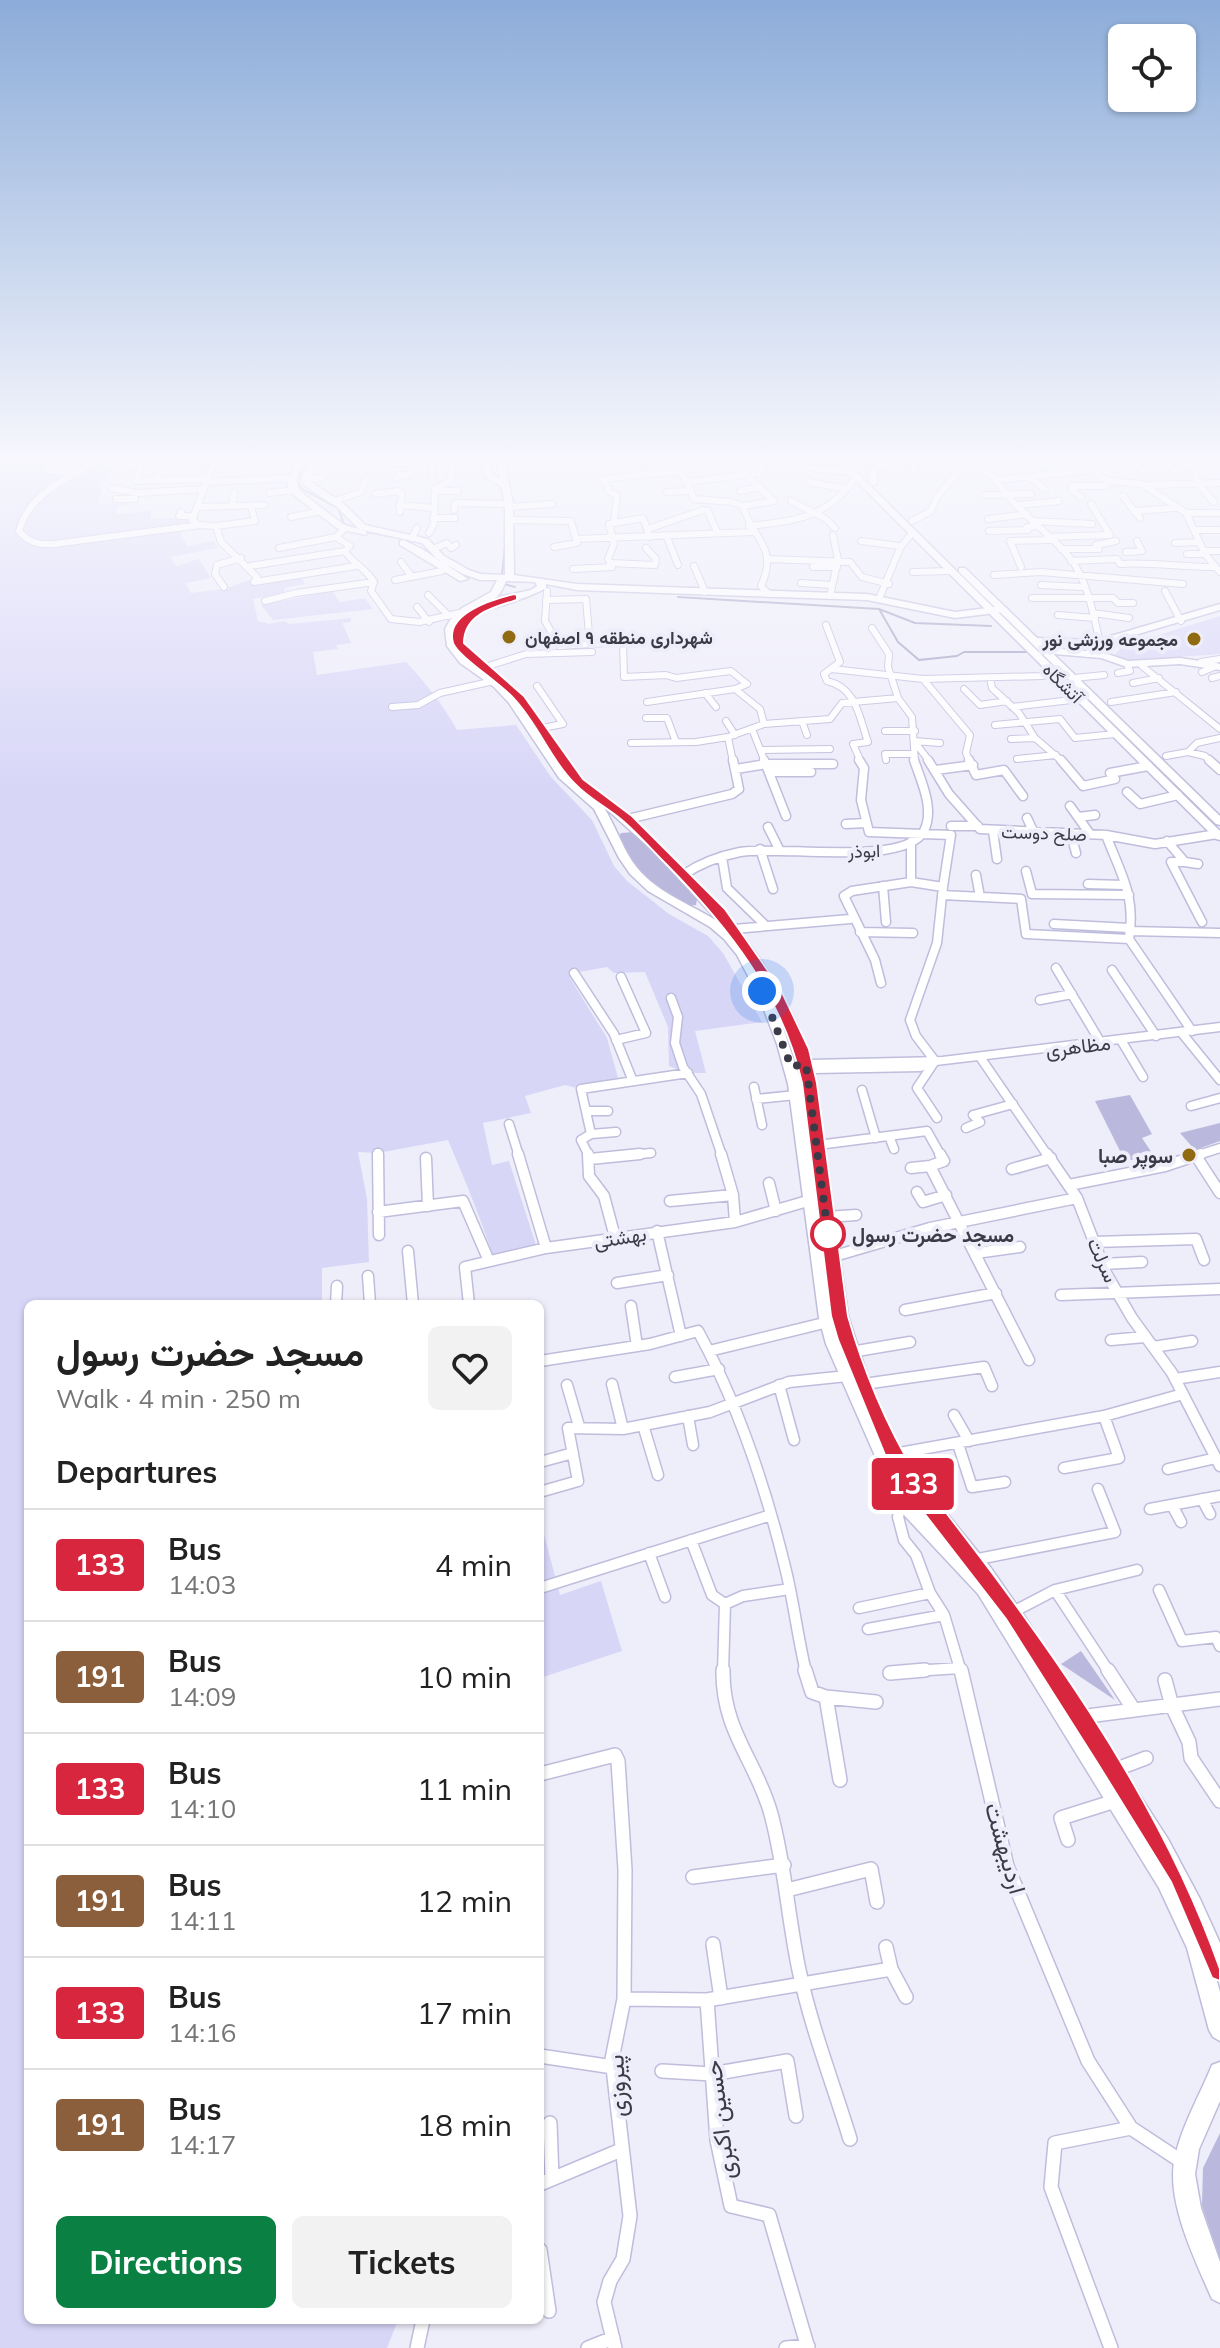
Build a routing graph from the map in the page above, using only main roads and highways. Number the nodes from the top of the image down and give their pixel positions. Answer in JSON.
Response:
{"nodes":[{"id":1,"x":447,"y":570,"type":"edge"},
{"id":2,"x":507,"y":570,"type":"edge"},
{"id":3,"x":949,"y":570,"type":"edge"},
{"id":4,"x":957,"y":570,"type":"edge"},
{"id":5,"x":506,"y":577,"type":"junction"},
{"id":6,"x":480,"y":583,"type":"junction"},
{"id":7,"x":535,"y":587,"type":"junction"},
{"id":8,"x":772,"y":596,"type":"junction"},
{"id":9,"x":514,"y":597,"type":"junction"},
{"id":10,"x":796,"y":598,"type":"junction"},
{"id":11,"x":980,"y":602,"type":"junction"},
{"id":12,"x":1220,"y":608,"type":"edge"},
{"id":13,"x":998,"y":613,"type":"junction"},
{"id":14,"x":974,"y":615,"type":"junction"},
{"id":15,"x":1004,"y":626,"type":"junction"},
{"id":16,"x":1035,"y":641,"type":"junction"},
{"id":17,"x":1093,"y":648,"type":"junction"},
{"id":18,"x":1046,"y":651,"type":"junction"},
{"id":19,"x":1218,"y":669,"type":"edge"},
{"id":20,"x":489,"y":674,"type":"junction"},
{"id":21,"x":1220,"y":822,"type":"edge"},
{"id":22,"x":637,"y":829,"type":"junction"},
{"id":23,"x":610,"y":833,"type":"junction"},
{"id":24,"x":1219,"y":836,"type":"edge"},
{"id":25,"x":706,"y":897,"type":"junction"},
{"id":26,"x":690,"y":912,"type":"junction"},
{"id":27,"x":1220,"y":1027,"type":"edge"},
{"id":28,"x":797,"y":1039,"type":"junction"},
{"id":29,"x":798,"y":1065,"type":"junction"},
{"id":30,"x":833,"y":1066,"type":"junction"},
{"id":31,"x":810,"y":1083,"type":"junction"},
{"id":32,"x":909,"y":1492,"type":"junction"},
{"id":33,"x":927,"y":1514,"type":"junction"},
{"id":34,"x":1215,"y":1940,"type":"edge"},
{"id":35,"x":1220,"y":1969,"type":"edge"},
{"id":36,"x":1220,"y":2030,"type":"edge"},
{"id":37,"x":1218,"y":2085,"type":"edge"},
{"id":38,"x":1219,"y":2288,"type":"edge"}],
"edges":[{"from":1,"to":6,"type":"main road"},
{"from":2,"to":5,"type":"main road"},
{"from":3,"to":11,"type":"main road","name":"آتشگاه"},
{"from":4,"to":13,"type":"main road","name":"آتشگاه"},
{"from":5,"to":6,"type":"main road"},
{"from":5,"to":6,"type":"main road"},
{"from":5,"to":7,"type":"main road"},
{"from":6,"to":9,"type":"main road"},
{"from":6,"to":20,"type":"main road"},
{"from":7,"to":8,"type":"main road"},
{"from":7,"to":8,"type":"main road"},
{"from":7,"to":9,"type":"main road"},
{"from":8,"to":10,"type":"main road"},
{"from":9,"to":20,"type":"main road"},
{"from":10,"to":14,"type":"main road"},
{"from":10,"to":14,"type":"main road"},
{"from":11,"to":13,"type":"main road","name":"آتشگاه"},
{"from":11,"to":14,"type":"main road"},
{"from":12,"to":17,"type":"main road"},
{"from":13,"to":14,"type":"main road"},
{"from":13,"to":15,"type":"main road","name":"آتشگاه"},
{"from":13,"to":16,"type":"main road","name":"آتشگاه"},
{"from":14,"to":15,"type":"main road"},
{"from":15,"to":24,"type":"main road","name":"آتشگاه"},
{"from":16,"to":17,"type":"main road"},
{"from":16,"to":18,"type":"main road","name":"آتشگاه"},
{"from":17,"to":18,"type":"main road"},
{"from":17,"to":19,"type":"main road"},
{"from":18,"to":21,"type":"main road","name":"آتشگاه"},
{"from":20,"to":22,"type":"main road"},
{"from":20,"to":23,"type":"main road"},
{"from":22,"to":23,"type":"main road"},
{"from":22,"to":25,"type":"main road"},
{"from":23,"to":26,"type":"main road"},
{"from":25,"to":26,"type":"main road"},
{"from":25,"to":28,"type":"main road"},
{"from":26,"to":29,"type":"main road"},
{"from":27,"to":30,"type":"main road","name":"مظاهری"},
{"from":28,"to":29,"type":"main road"},
{"from":28,"to":30,"type":"main road"},
{"from":29,"to":30,"type":"main road","name":"مظاهری"},
{"from":29,"to":31,"type":"main road"},
{"from":29,"to":32,"type":"main road"},
{"from":30,"to":31,"type":"main road"},
{"from":31,"to":32,"type":"main road"},
{"from":32,"to":33,"type":"main road"},
{"from":33,"to":34,"type":"main road"},
{"from":33,"to":36,"type":"main road"},
{"from":34,"to":35,"type":"main road"},
{"from":37,"to":38,"type":"main road"}]}
